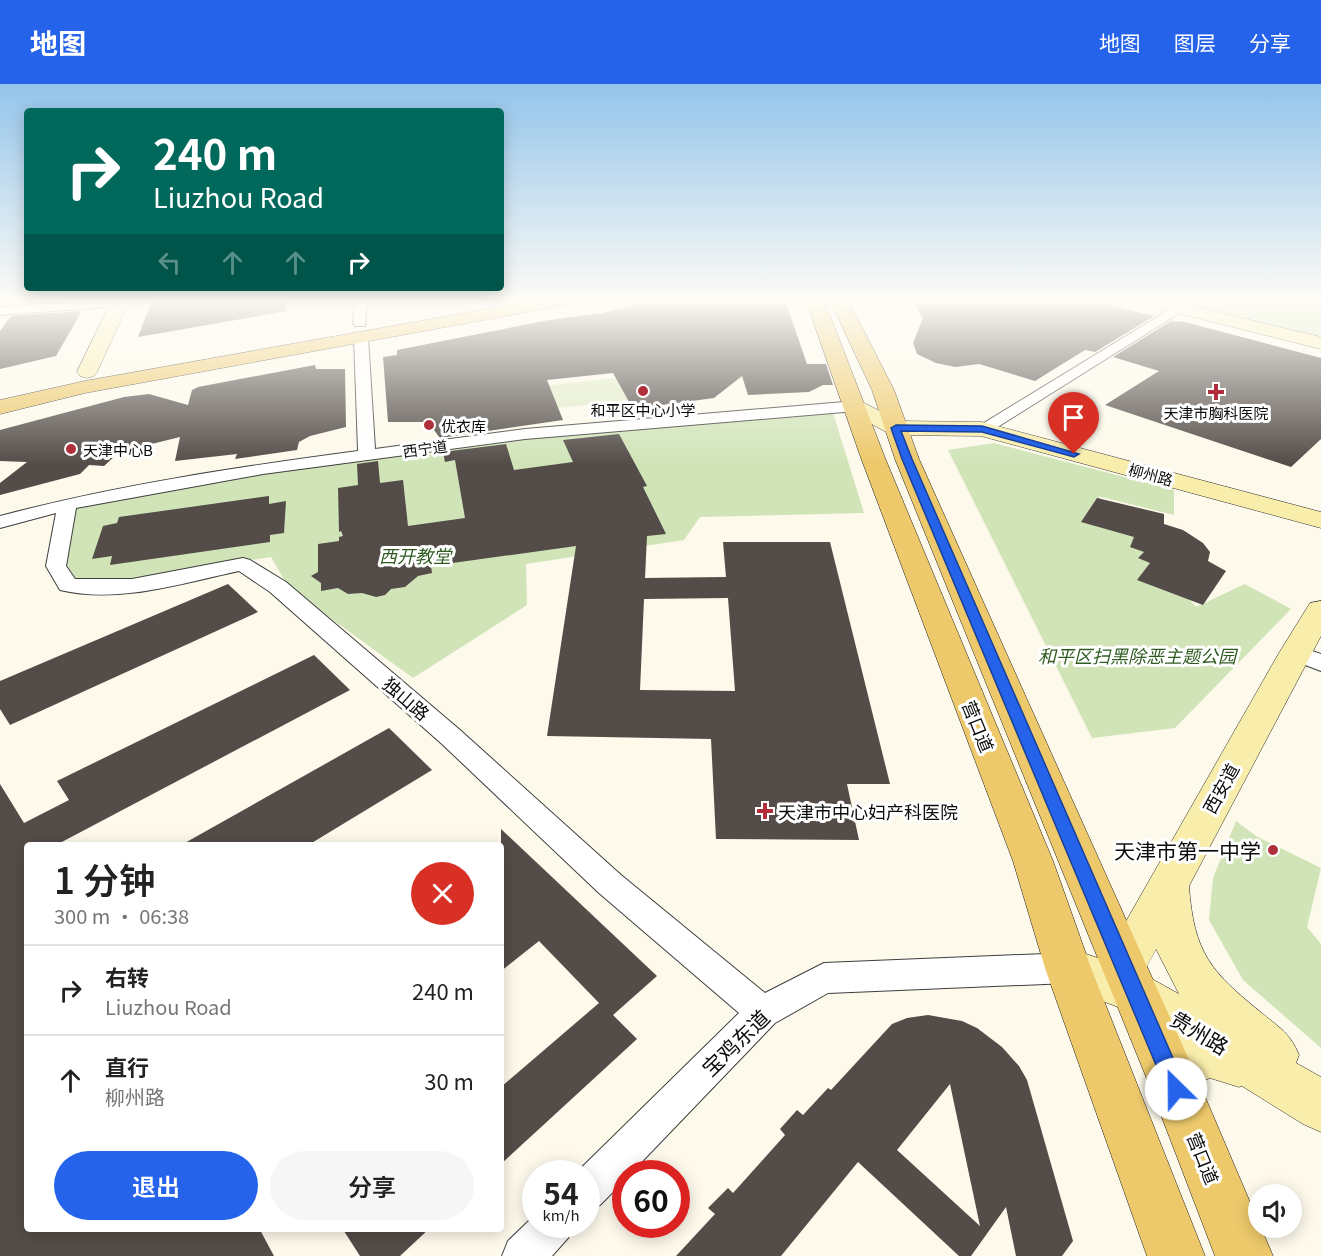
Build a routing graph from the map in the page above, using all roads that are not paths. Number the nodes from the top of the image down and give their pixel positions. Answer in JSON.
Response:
{"nodes":[{"id":1,"x":95,"y":355,"type":"edge"},
{"id":2,"x":200,"y":355,"type":"edge"},
{"id":3,"x":241,"y":355,"type":"edge"},
{"id":4,"x":362,"y":355,"type":"edge"},
{"id":5,"x":836,"y":355,"type":"edge"},
{"id":6,"x":866,"y":355,"type":"edge"},
{"id":7,"x":1104,"y":355,"type":"edge"},
{"id":8,"x":87,"y":372,"type":"junction"},
{"id":9,"x":0,"y":391,"type":"edge"},
{"id":10,"x":856,"y":406,"type":"junction"},
{"id":11,"x":0,"y":407,"type":"edge"},
{"id":12,"x":896,"y":428,"type":"junction"},
{"id":13,"x":982,"y":429,"type":"junction"},
{"id":14,"x":367,"y":456,"type":"junction"},
{"id":15,"x":67,"y":504,"type":"junction"},
{"id":16,"x":1321,"y":520,"type":"edge"},
{"id":17,"x":0,"y":522,"type":"edge"},
{"id":18,"x":1321,"y":610,"type":"edge"},
{"id":19,"x":1308,"y":658,"type":"edge"},
{"id":20,"x":1168,"y":883,"type":"junction"},
{"id":21,"x":1068,"y":968,"type":"junction"},
{"id":22,"x":1128,"y":980,"type":"junction"},
{"id":23,"x":763,"y":1012,"type":"junction"},
{"id":24,"x":1273,"y":1065,"type":"junction"},
{"id":25,"x":1321,"y":1082,"type":"edge"},
{"id":26,"x":1176,"y":1089,"type":"junction"},
{"id":27,"x":1321,"y":1106,"type":"edge"},
{"id":28,"x":600,"y":1177,"type":"edge"},
{"id":29,"x":540,"y":1238,"type":"edge"},
{"id":30,"x":523,"y":1256,"type":"edge"},
{"id":31,"x":1176,"y":1256,"type":"edge"},
{"id":32,"x":1244,"y":1256,"type":"edge"}],
"edges":[{"from":1,"to":8,"type":"street"},
{"from":2,"to":8,"type":"main road"},
{"from":3,"to":11,"type":"main road"},
{"from":4,"to":14,"type":"street"},
{"from":5,"to":10,"type":"main road","name":"营口道"},
{"from":6,"to":12,"type":"main road","name":"营口道"},
{"from":7,"to":13,"type":"street"},
{"from":8,"to":9,"type":"main road"},
{"from":10,"to":12,"type":"street"},
{"from":10,"to":14,"type":"street","name":"西宁道"},
{"from":10,"to":21,"type":"main road","name":"营口道"},
{"from":12,"to":13,"type":"street","name":"柳州路"},
{"from":12,"to":22,"type":"main road","name":"营口道"},
{"from":13,"to":16,"type":"street","name":"柳州路"},
{"from":14,"to":15,"type":"street","name":"西宁道"},
{"from":15,"to":17,"type":"street","name":"西宁道"},
{"from":15,"to":23,"type":"street","name":"独山路"},
{"from":18,"to":19,"type":"street","name":"西安道"},
{"from":19,"to":20,"type":"street","name":"西安道"},
{"from":20,"to":22,"type":"street","name":"西安道"},
{"from":20,"to":24,"type":"street"},
{"from":21,"to":22,"type":"street","name":"贵州路"},
{"from":21,"to":23,"type":"street","name":"宝鸡东道"},
{"from":21,"to":31,"type":"main road","name":"营口道"},
{"from":22,"to":24,"type":"street","name":"贵州路"},
{"from":22,"to":26,"type":"main road","name":"营口道"},
{"from":23,"to":28,"type":"street","name":"宝鸡东道"},
{"from":24,"to":25,"type":"street","name":"贵州路"},
{"from":24,"to":26,"type":"street"},
{"from":24,"to":27,"type":"street","name":"贵州路"},
{"from":26,"to":32,"type":"main road","name":"营口道"},
{"from":29,"to":30,"type":"street"}]}
